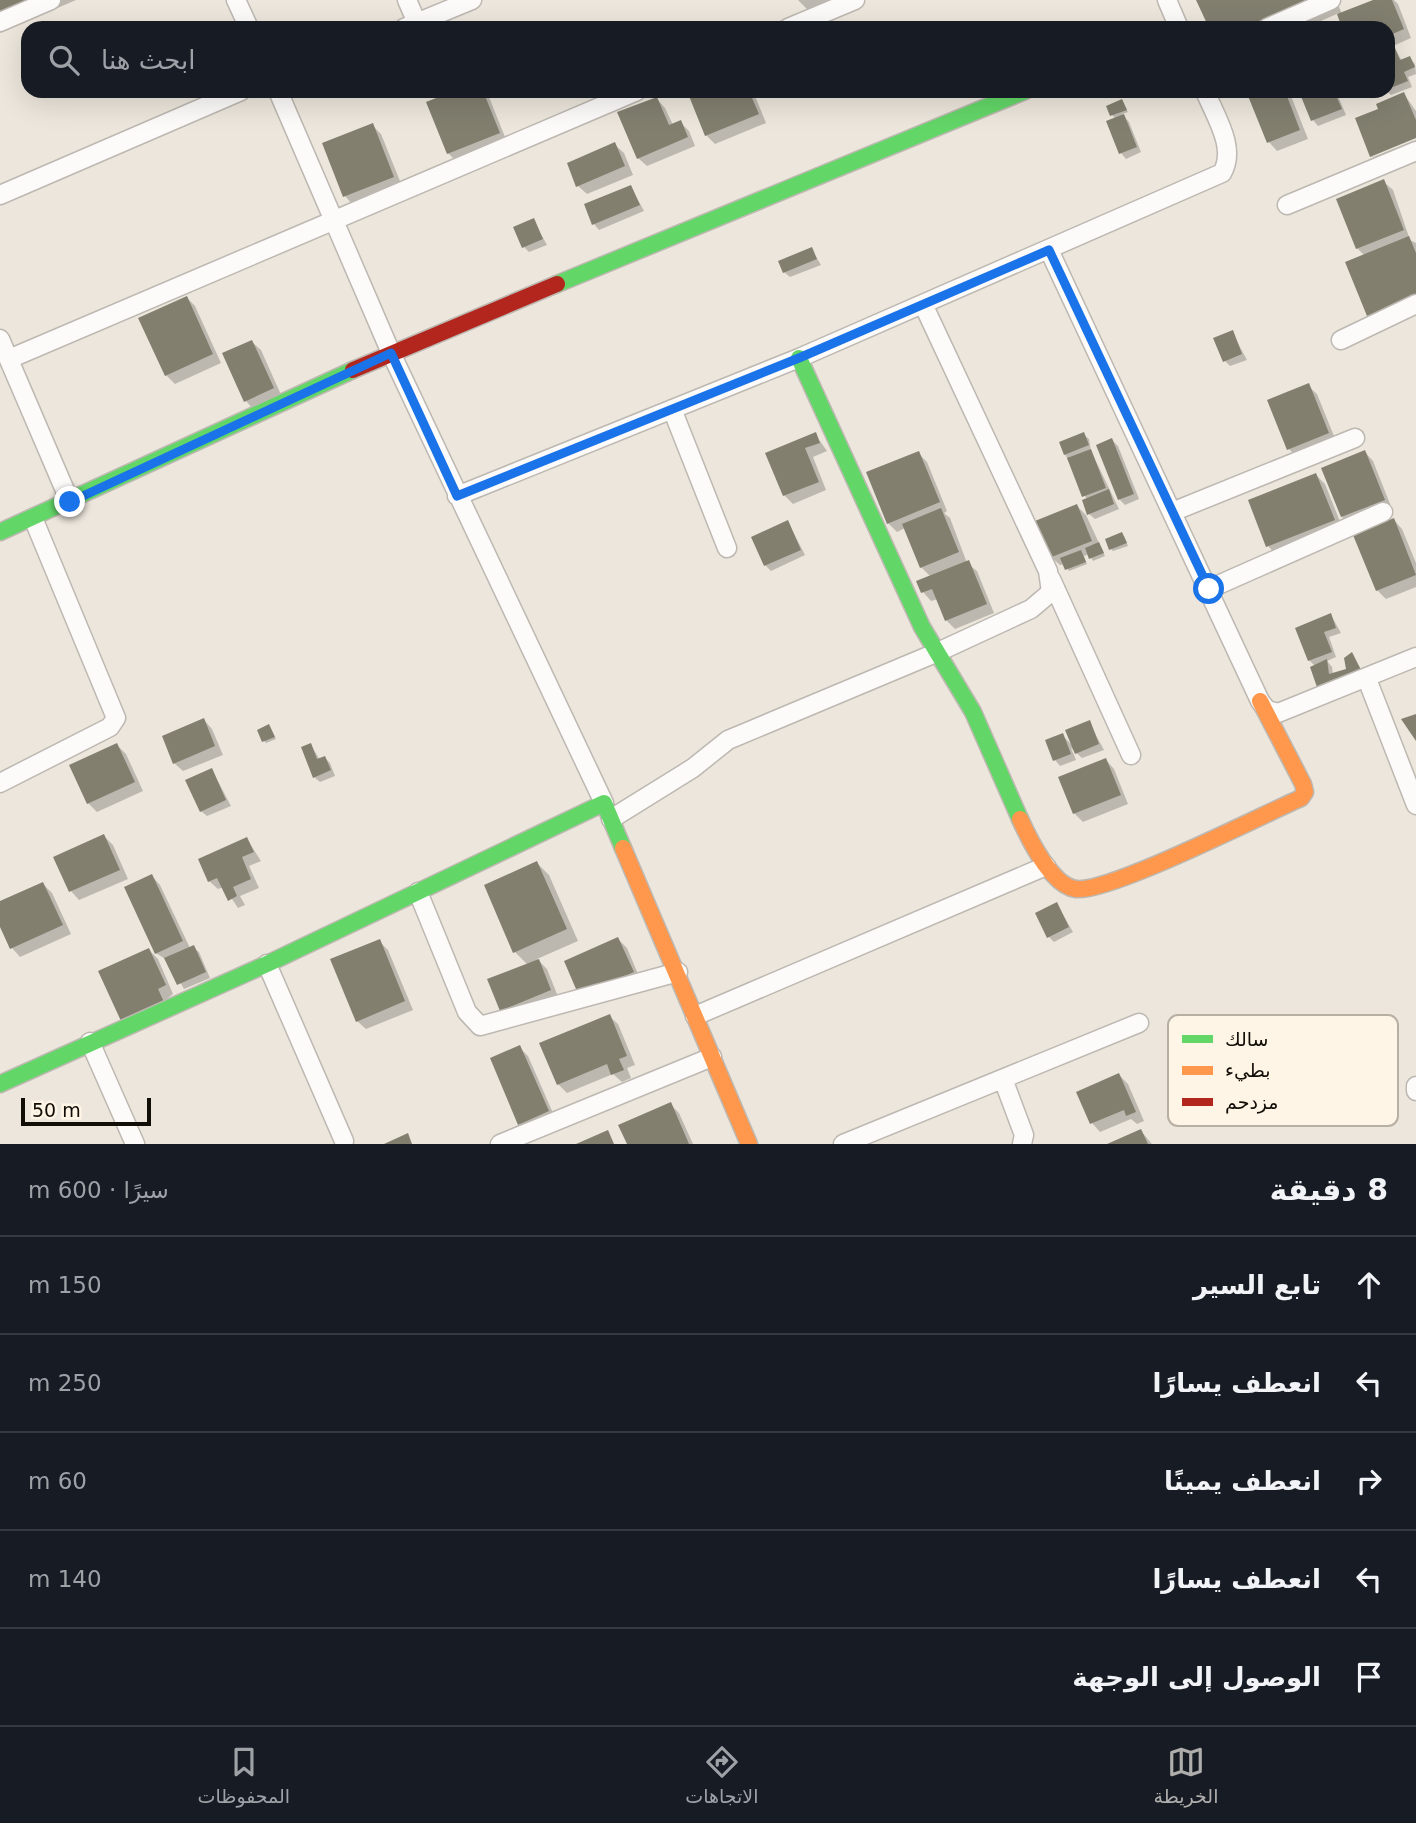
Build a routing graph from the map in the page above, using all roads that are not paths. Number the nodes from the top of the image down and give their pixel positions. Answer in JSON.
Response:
{"nodes":[{"id":1,"x":51,"y":0,"type":"edge"},
{"id":2,"x":236,"y":0,"type":"edge"},
{"id":3,"x":407,"y":0,"type":"edge"},
{"id":4,"x":472,"y":0,"type":"edge"},
{"id":5,"x":855,"y":0,"type":"edge"},
{"id":6,"x":1167,"y":0,"type":"edge"},
{"id":7,"x":1331,"y":0,"type":"edge"},
{"id":8,"x":246,"y":21,"type":"edge"},
{"id":9,"x":410,"y":21,"type":"edge"},
{"id":10,"x":423,"y":21,"type":"edge"},
{"id":11,"x":805,"y":21,"type":"edge"},
{"id":12,"x":1175,"y":21,"type":"edge"},
{"id":13,"x":1283,"y":21,"type":"edge"},
{"id":14,"x":0,"y":22,"type":"edge"},
{"id":15,"x":225,"y":98,"type":"edge"},
{"id":16,"x":281,"y":98,"type":"edge"},
{"id":17,"x":620,"y":98,"type":"edge"},
{"id":18,"x":1008,"y":98,"type":"edge"},
{"id":19,"x":1208,"y":98,"type":"edge"},
{"id":20,"x":1416,"y":151,"type":"edge"},
{"id":21,"x":0,"y":195,"type":"edge"},
{"id":22,"x":1287,"y":205,"type":"dead end"},
{"id":23,"x":332,"y":219,"type":"junction"},
{"id":24,"x":1049,"y":250,"type":"junction"},
{"id":25,"x":923,"y":304,"type":"junction"},
{"id":26,"x":1416,"y":304,"type":"edge"},
{"id":27,"x":0,"y":339,"type":"edge"},
{"id":28,"x":1341,"y":340,"type":"dead end"},
{"id":29,"x":391,"y":353,"type":"junction"},
{"id":30,"x":799,"y":358,"type":"junction"},
{"id":31,"x":9,"y":359,"type":"junction"},
{"id":32,"x":672,"y":409,"type":"junction"},
{"id":33,"x":1355,"y":438,"type":"dead end"},
{"id":34,"x":457,"y":496,"type":"junction"},
{"id":35,"x":70,"y":502,"type":"junction"},
{"id":36,"x":1172,"y":512,"type":"junction"},
{"id":37,"x":1383,"y":512,"type":"dead end"},
{"id":38,"x":33,"y":519,"type":"junction"},
{"id":39,"x":0,"y":532,"type":"edge"},
{"id":40,"x":727,"y":548,"type":"dead end"},
{"id":41,"x":1051,"y":579,"type":"junction"},
{"id":42,"x":1209,"y":589,"type":"junction"},
{"id":43,"x":938,"y":652,"type":"junction"},
{"id":44,"x":1416,"y":657,"type":"edge"},
{"id":45,"x":1367,"y":679,"type":"junction"},
{"id":46,"x":1260,"y":701,"type":"junction"},
{"id":47,"x":1131,"y":755,"type":"dead end"},
{"id":48,"x":0,"y":783,"type":"edge"},
{"id":49,"x":1416,"y":805,"type":"edge"},
{"id":50,"x":608,"y":811,"type":"junction"},
{"id":51,"x":1046,"y":866,"type":"junction"},
{"id":52,"x":418,"y":892,"type":"junction"},
{"id":53,"x":267,"y":964,"type":"junction"},
{"id":54,"x":678,"y":972,"type":"junction"},
{"id":55,"x":695,"y":1016,"type":"junction"},
{"id":56,"x":1139,"y":1023,"type":"dead end"},
{"id":57,"x":90,"y":1042,"type":"junction"},
{"id":58,"x":712,"y":1057,"type":"junction"},
{"id":59,"x":1003,"y":1079,"type":"junction"},
{"id":60,"x":0,"y":1084,"type":"edge"},
{"id":61,"x":344,"y":1141,"type":"dead end"},
{"id":62,"x":135,"y":1144,"type":"edge"},
{"id":63,"x":500,"y":1144,"type":"edge"},
{"id":64,"x":749,"y":1144,"type":"edge"},
{"id":65,"x":843,"y":1144,"type":"edge"},
{"id":66,"x":1022,"y":1144,"type":"edge"}],
"edges":[{"from":1,"to":14,"type":"street"},
{"from":2,"to":8,"type":"street"},
{"from":3,"to":9,"type":"street"},
{"from":4,"to":10,"type":"street"},
{"from":5,"to":11,"type":"street"},
{"from":6,"to":12,"type":"street"},
{"from":7,"to":13,"type":"street"},
{"from":15,"to":21,"type":"street"},
{"from":16,"to":23,"type":"street"},
{"from":17,"to":23,"type":"street"},
{"from":18,"to":29,"type":"street"},
{"from":19,"to":24,"type":"street"},
{"from":20,"to":22,"type":"street"},
{"from":23,"to":29,"type":"street"},
{"from":23,"to":31,"type":"street"},
{"from":24,"to":25,"type":"street"},
{"from":24,"to":36,"type":"street"},
{"from":25,"to":30,"type":"street"},
{"from":25,"to":41,"type":"street"},
{"from":26,"to":28,"type":"street"},
{"from":27,"to":31,"type":"street"},
{"from":29,"to":34,"type":"street"},
{"from":29,"to":35,"type":"street"},
{"from":30,"to":32,"type":"street"},
{"from":30,"to":43,"type":"street"},
{"from":31,"to":35,"type":"street"},
{"from":32,"to":34,"type":"street"},
{"from":32,"to":40,"type":"street"},
{"from":33,"to":36,"type":"street"},
{"from":34,"to":50,"type":"street"},
{"from":35,"to":38,"type":"street"},
{"from":36,"to":42,"type":"street"},
{"from":37,"to":42,"type":"street"},
{"from":38,"to":39,"type":"street"},
{"from":38,"to":48,"type":"street"},
{"from":41,"to":43,"type":"street"},
{"from":41,"to":47,"type":"street"},
{"from":42,"to":46,"type":"street"},
{"from":43,"to":50,"type":"street"},
{"from":43,"to":51,"type":"street"},
{"from":44,"to":45,"type":"street"},
{"from":45,"to":46,"type":"street"},
{"from":45,"to":49,"type":"street"},
{"from":46,"to":51,"type":"street"},
{"from":50,"to":52,"type":"street"},
{"from":50,"to":54,"type":"street"},
{"from":51,"to":55,"type":"street"},
{"from":52,"to":53,"type":"street"},
{"from":52,"to":54,"type":"street"},
{"from":53,"to":57,"type":"street"},
{"from":53,"to":61,"type":"street"},
{"from":54,"to":55,"type":"street"},
{"from":55,"to":58,"type":"street"},
{"from":56,"to":59,"type":"street"},
{"from":57,"to":60,"type":"street"},
{"from":57,"to":62,"type":"street"},
{"from":58,"to":63,"type":"street"},
{"from":58,"to":64,"type":"street"},
{"from":59,"to":65,"type":"street"},
{"from":59,"to":66,"type":"street"}]}
